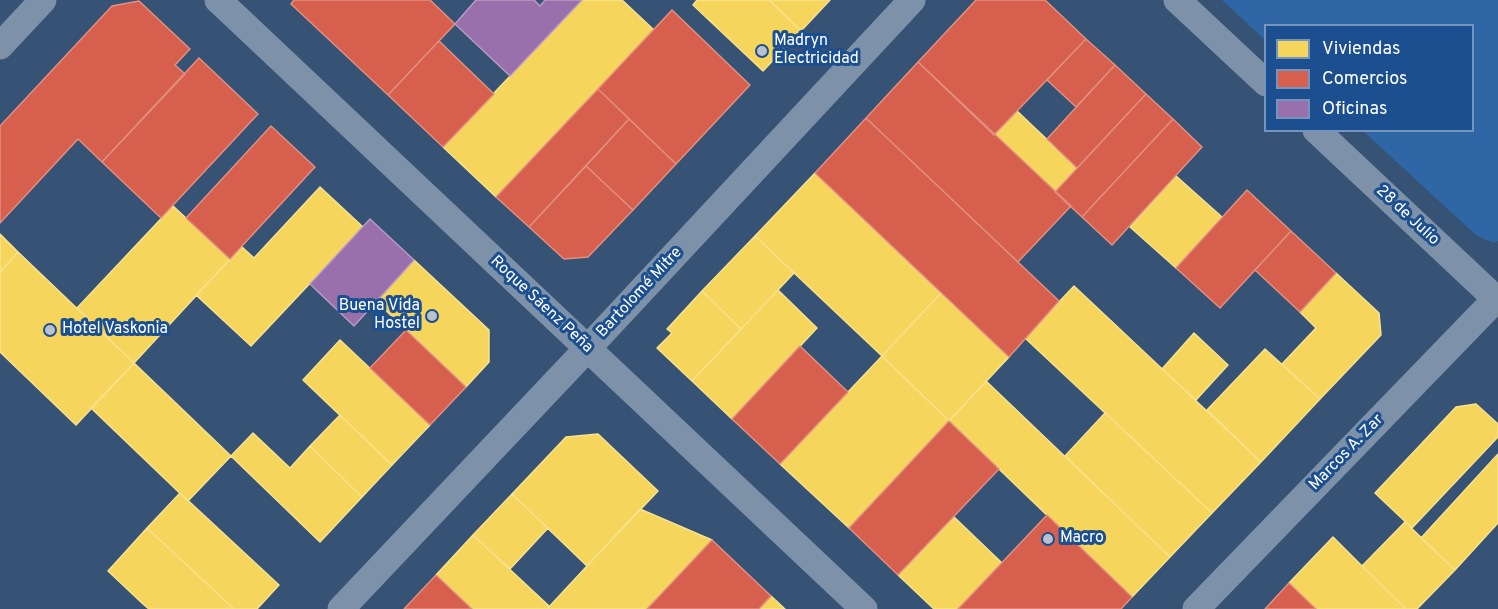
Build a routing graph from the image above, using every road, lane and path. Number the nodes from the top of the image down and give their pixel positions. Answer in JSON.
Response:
{"nodes":[{"id":1,"x":43,"y":0,"type":"edge"},
{"id":2,"x":218,"y":0,"type":"edge"},
{"id":3,"x":912,"y":0,"type":"edge"},
{"id":4,"x":1177,"y":0,"type":"edge"},
{"id":5,"x":0,"y":46,"type":"edge"},
{"id":6,"x":1264,"y":81,"type":"edge"},
{"id":7,"x":1318,"y":132,"type":"edge"},
{"id":8,"x":1498,"y":299,"type":"edge"},
{"id":9,"x":588,"y":349,"type":"junction"},
{"id":10,"x":341,"y":609,"type":"edge"},
{"id":11,"x":864,"y":609,"type":"edge"},
{"id":12,"x":1196,"y":609,"type":"edge"}],
"edges":[{"from":1,"to":5,"type":"street"},
{"from":2,"to":9,"type":"street","name":"Roque Sáenz Peña"},
{"from":3,"to":9,"type":"street","name":"Bartolomé Mitre"},
{"from":4,"to":6,"type":"street"},
{"from":7,"to":8,"type":"street","name":"28 de Julio"},
{"from":8,"to":12,"type":"street","name":"Marcos A. Zar"},
{"from":9,"to":10,"type":"street","name":"Bartolomé Mitre"},
{"from":9,"to":11,"type":"street","name":"Roque Sáenz Peña"}]}
